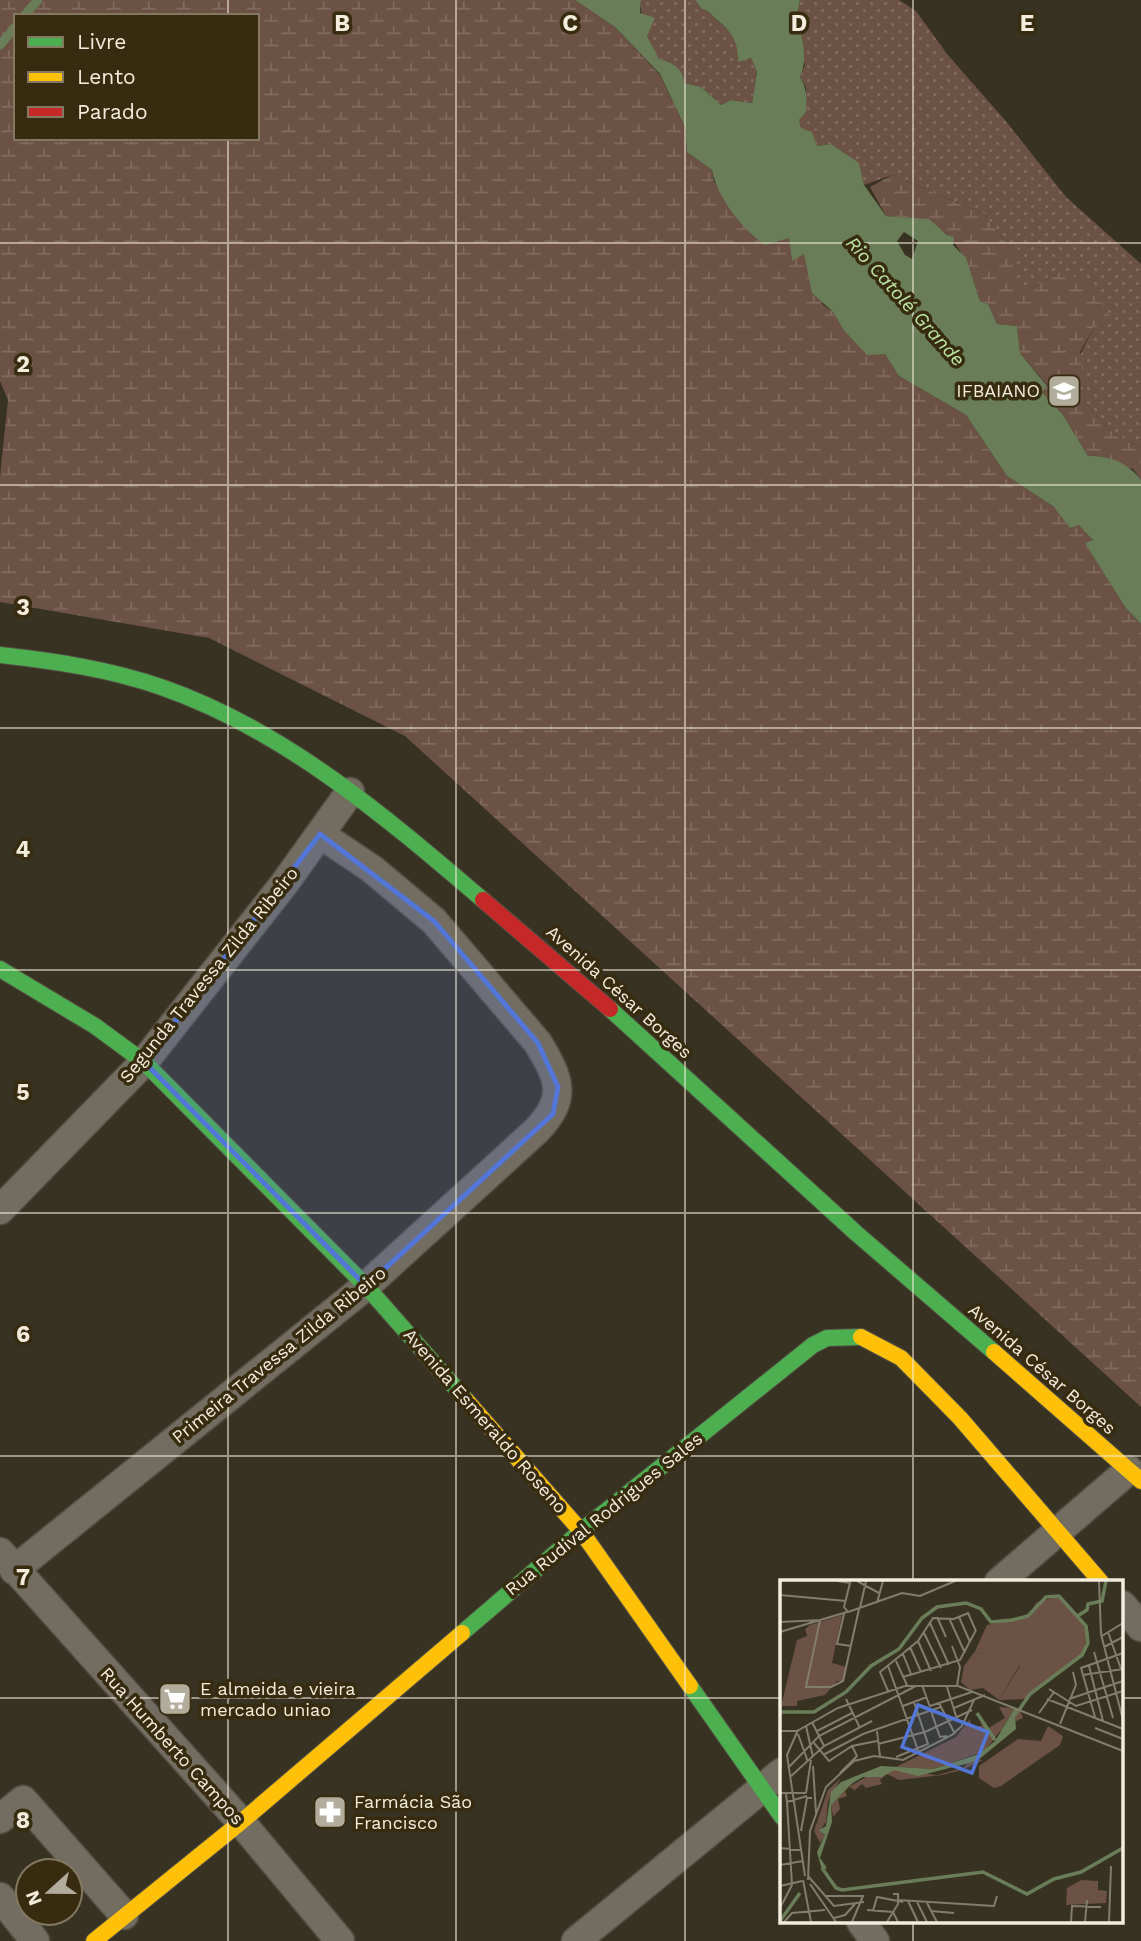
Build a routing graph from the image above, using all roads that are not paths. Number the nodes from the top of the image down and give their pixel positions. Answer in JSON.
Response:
{"nodes":[{"id":1,"x":0,"y":655,"type":"edge"},
{"id":2,"x":350,"y":792,"type":"junction"},
{"id":3,"x":320,"y":834,"type":"junction"},
{"id":4,"x":0,"y":969,"type":"edge"},
{"id":5,"x":144,"y":1062,"type":"junction"},
{"id":6,"x":0,"y":1210,"type":"edge"},
{"id":7,"x":366,"y":1286,"type":"junction"},
{"id":8,"x":1135,"y":1475,"type":"edge"},
{"id":9,"x":581,"y":1531,"type":"junction"},
{"id":10,"x":1056,"y":1532,"type":"junction"},
{"id":11,"x":4,"y":1558,"type":"edge"},
{"id":12,"x":1001,"y":1580,"type":"edge"},
{"id":13,"x":1099,"y":1580,"type":"edge"},
{"id":14,"x":1124,"y":1607,"type":"edge"},
{"id":15,"x":1141,"y":1627,"type":"edge"},
{"id":16,"x":772,"y":1781,"type":"edge"},
{"id":17,"x":780,"y":1809,"type":"edge"},
{"id":18,"x":0,"y":1819,"type":"edge"},
{"id":19,"x":241,"y":1822,"type":"junction"},
{"id":20,"x":0,"y":1897,"type":"edge"},
{"id":21,"x":124,"y":1915,"type":"junction"},
{"id":22,"x":862,"y":1924,"type":"edge"},
{"id":23,"x":35,"y":1941,"type":"edge"},
{"id":24,"x":94,"y":1941,"type":"edge"},
{"id":25,"x":340,"y":1941,"type":"edge"},
{"id":26,"x":576,"y":1941,"type":"edge"},
{"id":27,"x":875,"y":1941,"type":"edge"}],
"edges":[{"from":1,"to":2,"type":"street","name":"Avenida César Borges"},
{"from":2,"to":3,"type":"street","name":"Segunda Travessa Zilda Ribeiro"},
{"from":2,"to":8,"type":"street","name":"Avenida César Borges"},
{"from":3,"to":5,"type":"street","name":"Segunda Travessa Zilda Ribeiro"},
{"from":3,"to":7,"type":"street","name":"Primeira Travessa Zilda Ribeiro"},
{"from":4,"to":5,"type":"street","name":"Avenida Esmeraldo Roseno"},
{"from":5,"to":6,"type":"street","name":"Segunda Travessa Zilda Ribeiro"},
{"from":5,"to":7,"type":"street","name":"Avenida Esmeraldo Roseno"},
{"from":7,"to":9,"type":"street","name":"Avenida Esmeraldo Roseno"},
{"from":7,"to":11,"type":"street","name":"Primeira Travessa Zilda Ribeiro"},
{"from":8,"to":10,"type":"street"},
{"from":9,"to":10,"type":"street","name":"Rua Rudival Rodrigues Sales"},
{"from":9,"to":16,"type":"street","name":"Avenida Esmeraldo Roseno"},
{"from":9,"to":19,"type":"street","name":"Rua Rudival Rodrigues Sales"},
{"from":10,"to":12,"type":"street"},
{"from":10,"to":13,"type":"street","name":"Rua Rudival Rodrigues Sales"},
{"from":11,"to":19,"type":"street","name":"Rua Humberto Campos"},
{"from":14,"to":15,"type":"street"},
{"from":16,"to":17,"type":"street","name":"Avenida Esmeraldo Roseno"},
{"from":16,"to":26,"type":"street"},
{"from":18,"to":21,"type":"street"},
{"from":19,"to":21,"type":"street","name":"Rua Rudival Rodrigues Sales"},
{"from":19,"to":25,"type":"street","name":"Rua Humberto Campos"},
{"from":20,"to":23,"type":"street"},
{"from":21,"to":24,"type":"street","name":"Rua Rudival Rodrigues Sales"},
{"from":22,"to":27,"type":"street"}]}
